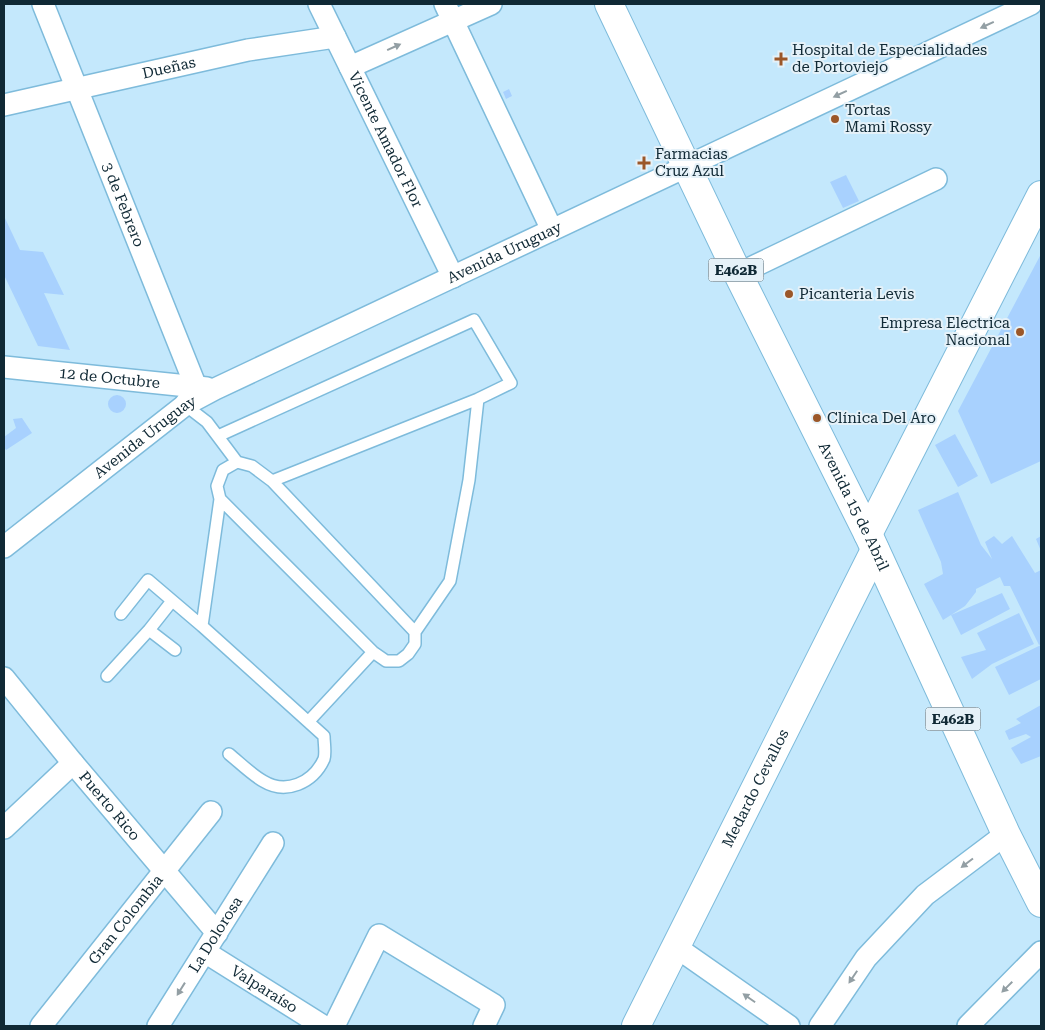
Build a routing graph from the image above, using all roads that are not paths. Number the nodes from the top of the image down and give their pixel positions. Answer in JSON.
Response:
{"nodes":[{"id":1,"x":43,"y":4,"type":"edge"},
{"id":2,"x":320,"y":4,"type":"edge"},
{"id":3,"x":491,"y":4,"type":"edge"},
{"id":4,"x":609,"y":4,"type":"edge"},
{"id":5,"x":1032,"y":4,"type":"edge"},
{"id":6,"x":449,"y":12,"type":"edge"},
{"id":7,"x":335,"y":37,"type":"junction"},
{"id":8,"x":350,"y":68,"type":"junction"},
{"id":9,"x":76,"y":88,"type":"junction"},
{"id":10,"x":4,"y":105,"type":"edge"},
{"id":11,"x":688,"y":166,"type":"junction"},
{"id":12,"x":936,"y":179,"type":"dead end"},
{"id":13,"x":1041,"y":195,"type":"edge"},
{"id":14,"x":552,"y":230,"type":"junction"},
{"id":15,"x":738,"y":274,"type":"junction"},
{"id":16,"x":453,"y":277,"type":"junction"},
{"id":17,"x":4,"y":367,"type":"edge"},
{"id":18,"x":205,"y":388,"type":"junction"},
{"id":19,"x":478,"y":399,"type":"junction"},
{"id":20,"x":185,"y":405,"type":"junction"},
{"id":21,"x":218,"y":436,"type":"junction"},
{"id":22,"x":237,"y":462,"type":"junction"},
{"id":23,"x":272,"y":481,"type":"junction"},
{"id":24,"x":220,"y":499,"type":"junction"},
{"id":25,"x":871,"y":542,"type":"junction"},
{"id":26,"x":4,"y":547,"type":"edge"},
{"id":27,"x":172,"y":601,"type":"junction"},
{"id":28,"x":121,"y":614,"type":"dead end"},
{"id":29,"x":202,"y":626,"type":"junction"},
{"id":30,"x":149,"y":630,"type":"junction"},
{"id":31,"x":415,"y":632,"type":"junction"},
{"id":32,"x":175,"y":650,"type":"dead end"},
{"id":33,"x":373,"y":652,"type":"junction"},
{"id":34,"x":107,"y":676,"type":"dead end"},
{"id":35,"x":4,"y":678,"type":"edge"},
{"id":36,"x":309,"y":721,"type":"junction"},
{"id":37,"x":229,"y":754,"type":"dead end"},
{"id":38,"x":72,"y":763,"type":"junction"},
{"id":39,"x":211,"y":812,"type":"dead end"},
{"id":40,"x":4,"y":828,"type":"edge"},
{"id":41,"x":1006,"y":834,"type":"junction"},
{"id":42,"x":273,"y":843,"type":"dead end"},
{"id":43,"x":165,"y":872,"type":"junction"},
{"id":44,"x":1041,"y":903,"type":"edge"},
{"id":45,"x":217,"y":933,"type":"junction"},
{"id":46,"x":676,"y":947,"type":"junction"},
{"id":47,"x":205,"y":952,"type":"junction"},
{"id":48,"x":1041,"y":952,"type":"edge"},
{"id":49,"x":41,"y":1026,"type":"edge"},
{"id":50,"x":158,"y":1026,"type":"edge"},
{"id":51,"x":323,"y":1026,"type":"edge"},
{"id":52,"x":334,"y":1026,"type":"edge"},
{"id":53,"x":484,"y":1026,"type":"edge"},
{"id":54,"x":636,"y":1026,"type":"edge"},
{"id":55,"x":788,"y":1026,"type":"edge"},
{"id":56,"x":820,"y":1026,"type":"edge"},
{"id":57,"x":968,"y":1026,"type":"edge"}],
"edges":[{"from":1,"to":9,"type":"street","name":"3 de Febrero"},
{"from":2,"to":7,"type":"street","name":"Vicente Amador Flor"},
{"from":3,"to":6,"type":"street"},
{"from":4,"to":11,"type":"main road","name":"Avenida 15 de Abril","number":"E462B"},
{"from":5,"to":11,"type":"street","name":"Avenida Uruguay","one_way":true},
{"from":8,"to":6,"type":"street","one_way":true},
{"from":6,"to":14,"type":"street"},
{"from":7,"to":8,"type":"street","name":"Vicente Amador Flor"},
{"from":7,"to":9,"type":"street","name":"Dueñas"},
{"from":8,"to":16,"type":"street","name":"Vicente Amador Flor"},
{"from":9,"to":10,"type":"street","name":"Dueñas"},
{"from":9,"to":18,"type":"street","name":"3 de Febrero"},
{"from":11,"to":14,"type":"street","name":"Avenida Uruguay"},
{"from":11,"to":15,"type":"main road","name":"Avenida 15 de Abril","number":"E462B"},
{"from":12,"to":15,"type":"street"},
{"from":13,"to":25,"type":"main road","name":"Medardo Cevallos"},
{"from":14,"to":16,"type":"street","name":"Avenida Uruguay"},
{"from":15,"to":25,"type":"main road","name":"Avenida 15 de Abril","number":"E462B"},
{"from":16,"to":18,"type":"street","name":"Avenida Uruguay"},
{"from":17,"to":18,"type":"street","name":"12 de Octubre"},
{"from":18,"to":20,"type":"street"},
{"from":19,"to":21,"type":"lane"},
{"from":19,"to":23,"type":"lane"},
{"from":19,"to":31,"type":"lane"},
{"from":20,"to":21,"type":"lane"},
{"from":20,"to":26,"type":"street","name":"Avenida Uruguay"},
{"from":21,"to":22,"type":"lane"},
{"from":22,"to":23,"type":"lane"},
{"from":22,"to":24,"type":"lane"},
{"from":23,"to":31,"type":"lane"},
{"from":24,"to":29,"type":"lane"},
{"from":24,"to":33,"type":"lane"},
{"from":25,"to":41,"type":"main road","name":"Avenida 15 de Abril","number":"E462B"},
{"from":25,"to":46,"type":"main road","name":"Medardo Cevallos"},
{"from":27,"to":28,"type":"lane"},
{"from":27,"to":29,"type":"lane"},
{"from":27,"to":30,"type":"lane"},
{"from":29,"to":36,"type":"lane"},
{"from":30,"to":32,"type":"lane"},
{"from":30,"to":34,"type":"lane"},
{"from":31,"to":33,"type":"lane"},
{"from":33,"to":36,"type":"lane"},
{"from":35,"to":38,"type":"street","name":"Puerto Rico"},
{"from":36,"to":37,"type":"lane"},
{"from":38,"to":40,"type":"street"},
{"from":38,"to":43,"type":"street","name":"Puerto Rico"},
{"from":39,"to":43,"type":"street","name":"Gran Colombia"},
{"from":41,"to":44,"type":"main road","name":"Avenida 15 de Abril","number":"E462B"},
{"from":41,"to":56,"type":"street","one_way":true},
{"from":42,"to":45,"type":"street","name":"La Dolorosa"},
{"from":43,"to":45,"type":"street","name":"Puerto Rico"},
{"from":43,"to":49,"type":"street","name":"Gran Colombia"},
{"from":45,"to":47,"type":"street","name":"La Dolorosa"},
{"from":46,"to":54,"type":"main road","name":"Medardo Cevallos"},
{"from":55,"to":46,"type":"street","one_way":true},
{"from":47,"to":50,"type":"street","name":"La Dolorosa","one_way":true},
{"from":47,"to":51,"type":"street","name":"Valparaíso"},
{"from":48,"to":57,"type":"street","one_way":true},
{"from":52,"to":53,"type":"street"}]}
